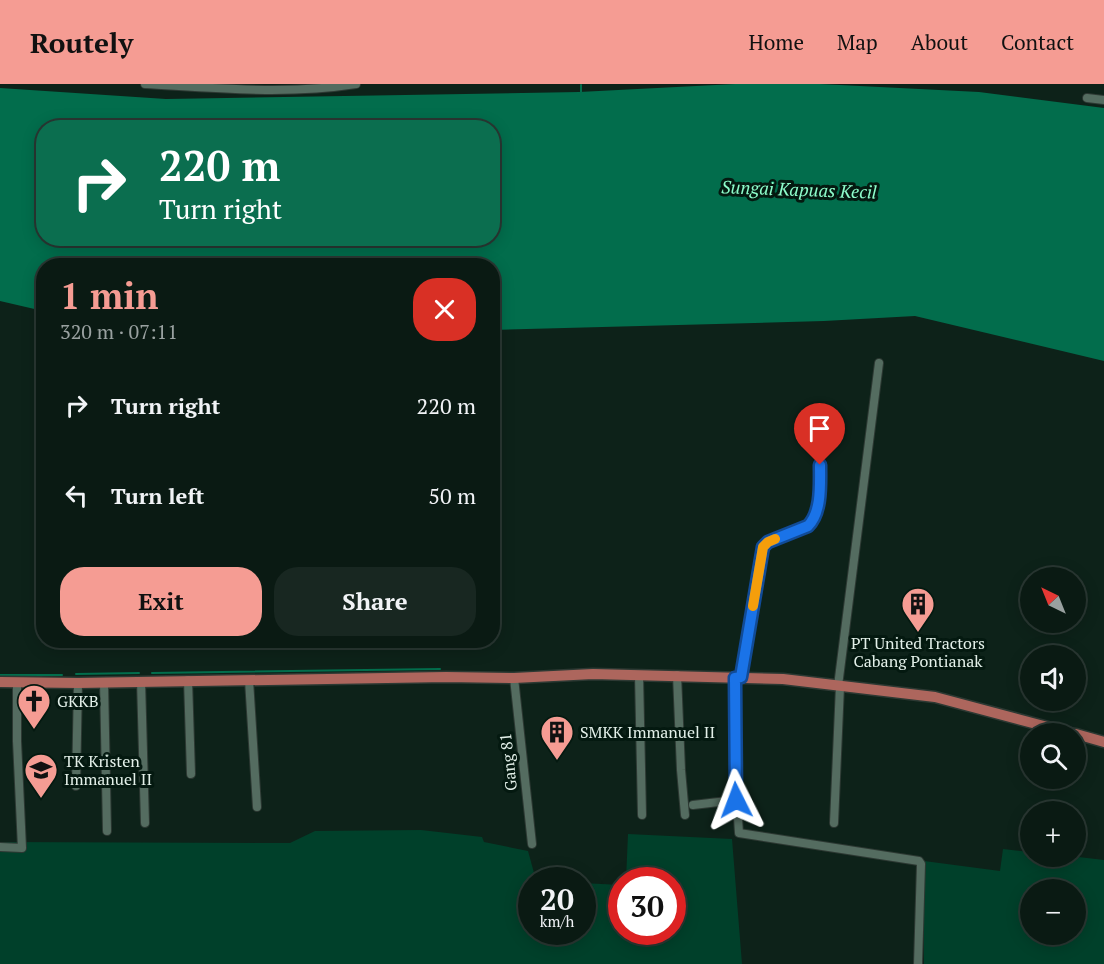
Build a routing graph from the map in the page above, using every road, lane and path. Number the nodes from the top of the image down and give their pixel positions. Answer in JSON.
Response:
{"nodes":[{"id":1,"x":145,"y":84,"type":"edge"},
{"id":2,"x":356,"y":84,"type":"edge"},
{"id":3,"x":1087,"y":98,"type":"dead end"},
{"id":4,"x":1104,"y":100,"type":"edge"},
{"id":5,"x":879,"y":363,"type":"dead end"},
{"id":6,"x":820,"y":465,"type":"dead end"},
{"id":7,"x":639,"y":675,"type":"junction"},
{"id":8,"x":677,"y":675,"type":"junction"},
{"id":9,"x":514,"y":678,"type":"junction"},
{"id":10,"x":738,"y":678,"type":"junction"},
{"id":11,"x":188,"y":680,"type":"junction"},
{"id":12,"x":249,"y":680,"type":"junction"},
{"id":13,"x":141,"y":681,"type":"junction"},
{"id":14,"x":0,"y":682,"type":"edge"},
{"id":15,"x":17,"y":682,"type":"junction"},
{"id":16,"x":104,"y":682,"type":"junction"},
{"id":17,"x":78,"y":683,"type":"junction"},
{"id":18,"x":839,"y":686,"type":"junction"},
{"id":19,"x":1034,"y":723,"type":"edge"},
{"id":20,"x":1086,"y":737,"type":"edge"},
{"id":21,"x":1104,"y":742,"type":"edge"},
{"id":22,"x":191,"y":774,"type":"dead end"},
{"id":23,"x":76,"y":786,"type":"dead end"},
{"id":24,"x":736,"y":800,"type":"junction"},
{"id":25,"x":693,"y":805,"type":"dead end"},
{"id":26,"x":257,"y":807,"type":"dead end"},
{"id":27,"x":642,"y":815,"type":"dead end"},
{"id":28,"x":685,"y":815,"type":"dead end"},
{"id":29,"x":145,"y":823,"type":"dead end"},
{"id":30,"x":834,"y":824,"type":"dead end"},
{"id":31,"x":107,"y":831,"type":"dead end"},
{"id":32,"x":532,"y":843,"type":"dead end"},
{"id":33,"x":0,"y":847,"type":"edge"},
{"id":34,"x":918,"y":964,"type":"edge"}],
"edges":[{"from":1,"to":2,"type":"street"},
{"from":3,"to":4,"type":"street"},
{"from":5,"to":18,"type":"street"},
{"from":6,"to":10,"type":"street"},
{"from":7,"to":8,"type":"main road"},
{"from":7,"to":9,"type":"main road"},
{"from":7,"to":27,"type":"street"},
{"from":8,"to":10,"type":"main road"},
{"from":8,"to":28,"type":"street"},
{"from":9,"to":12,"type":"main road"},
{"from":9,"to":32,"type":"street","name":"Gang 81"},
{"from":10,"to":18,"type":"main road"},
{"from":10,"to":24,"type":"street"},
{"from":11,"to":12,"type":"main road"},
{"from":11,"to":13,"type":"main road"},
{"from":11,"to":22,"type":"street"},
{"from":12,"to":26,"type":"street"},
{"from":13,"to":16,"type":"main road"},
{"from":13,"to":29,"type":"street"},
{"from":14,"to":15,"type":"main road"},
{"from":15,"to":17,"type":"main road"},
{"from":15,"to":33,"type":"street"},
{"from":16,"to":17,"type":"main road"},
{"from":16,"to":31,"type":"street"},
{"from":17,"to":23,"type":"street"},
{"from":18,"to":19,"type":"main road"},
{"from":18,"to":30,"type":"street"},
{"from":20,"to":21,"type":"main road"},
{"from":24,"to":25,"type":"street"},
{"from":24,"to":34,"type":"street"}]}
